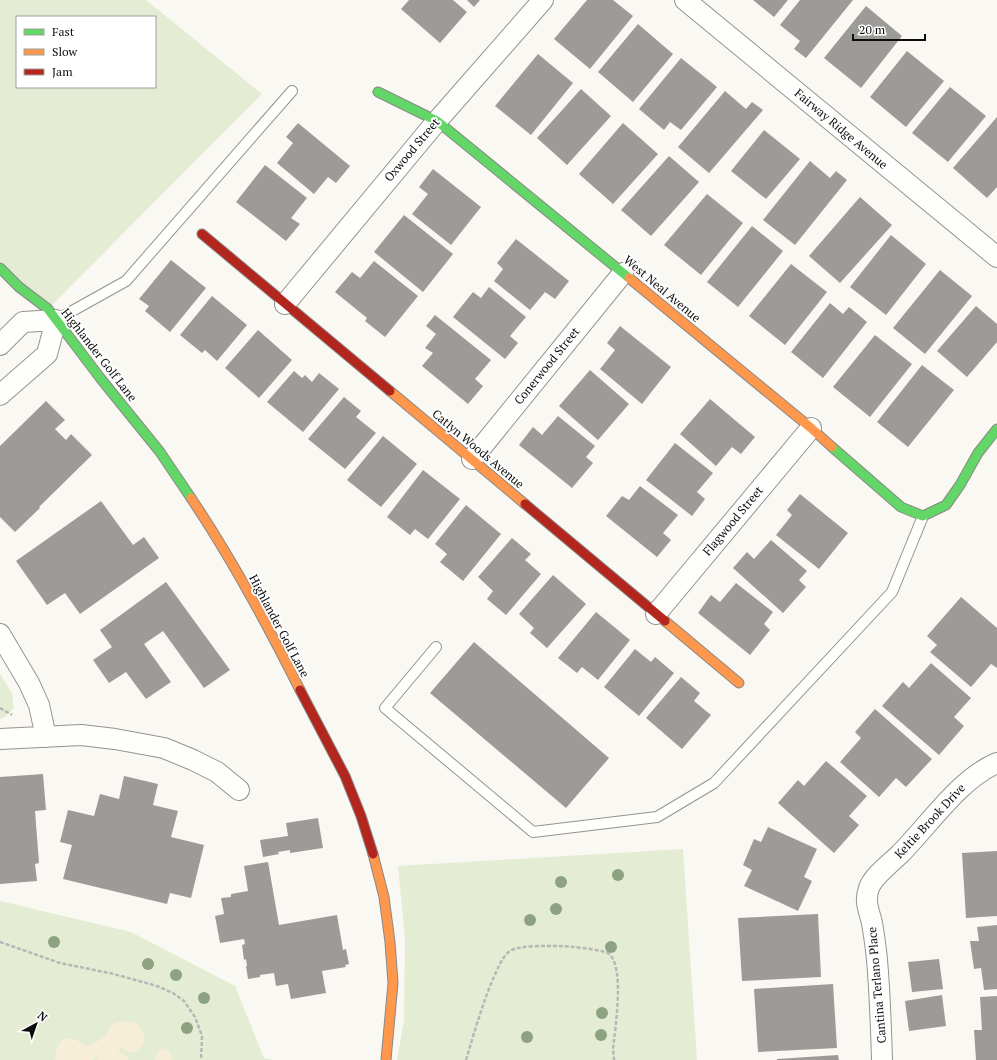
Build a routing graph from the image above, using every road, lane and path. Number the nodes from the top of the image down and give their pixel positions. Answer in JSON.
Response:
{"nodes":[{"id":1,"x":543,"y":0,"type":"edge"},
{"id":2,"x":685,"y":0,"type":"edge"},
{"id":3,"x":292,"y":91,"type":"dead end"},
{"id":4,"x":378,"y":92,"type":"dead end"},
{"id":5,"x":437,"y":121,"type":"junction"},
{"id":6,"x":202,"y":234,"type":"dead end"},
{"id":7,"x":997,"y":257,"type":"edge"},
{"id":8,"x":0,"y":268,"type":"edge"},
{"id":9,"x":623,"y":273,"type":"junction"},
{"id":10,"x":285,"y":304,"type":"junction"},
{"id":11,"x":56,"y":320,"type":"junction"},
{"id":12,"x":0,"y":345,"type":"edge"},
{"id":13,"x":0,"y":395,"type":"edge"},
{"id":14,"x":810,"y":428,"type":"junction"},
{"id":15,"x":997,"y":429,"type":"edge"},
{"id":16,"x":472,"y":459,"type":"junction"},
{"id":17,"x":923,"y":516,"type":"junction"},
{"id":18,"x":656,"y":614,"type":"junction"},
{"id":19,"x":0,"y":634,"type":"edge"},
{"id":20,"x":436,"y":647,"type":"dead end"},
{"id":21,"x":739,"y":683,"type":"dead end"},
{"id":22,"x":46,"y":737,"type":"junction"},
{"id":23,"x":0,"y":739,"type":"edge"},
{"id":24,"x":997,"y":763,"type":"edge"},
{"id":25,"x":239,"y":790,"type":"dead end"},
{"id":26,"x":869,"y":887,"type":"joint"},
{"id":27,"x":0,"y":942,"type":"edge"},
{"id":28,"x":201,"y":1060,"type":"edge"},
{"id":29,"x":386,"y":1060,"type":"edge"},
{"id":30,"x":466,"y":1060,"type":"edge"},
{"id":31,"x":614,"y":1060,"type":"edge"},
{"id":32,"x":882,"y":1060,"type":"edge"}],
"edges":[{"from":1,"to":5,"type":"street","name":"Oxwood Street"},
{"from":2,"to":7,"type":"street","name":"Fairway Ridge Avenue"},
{"from":3,"to":11,"type":"lane"},
{"from":4,"to":5,"type":"street","name":"West Neal Avenue"},
{"from":5,"to":9,"type":"street","name":"West Neal Avenue"},
{"from":5,"to":10,"type":"street","name":"Oxwood Street"},
{"from":6,"to":10,"type":"street","name":"Catlyn Woods Avenue"},
{"from":8,"to":11,"type":"street","name":"Highlander Golf Lane"},
{"from":9,"to":14,"type":"street","name":"West Neal Avenue"},
{"from":9,"to":16,"type":"street","name":"Conerwood Street"},
{"from":10,"to":16,"type":"street","name":"Catlyn Woods Avenue"},
{"from":11,"to":12,"type":"street"},
{"from":11,"to":13,"type":"street"},
{"from":11,"to":29,"type":"street","name":"Highlander Golf Lane"},
{"from":14,"to":17,"type":"street","name":"West Neal Avenue"},
{"from":14,"to":18,"type":"street","name":"Flagwood Street"},
{"from":15,"to":17,"type":"street"},
{"from":16,"to":18,"type":"street","name":"Catlyn Woods Avenue"},
{"from":17,"to":20,"type":"lane"},
{"from":18,"to":21,"type":"street","name":"Catlyn Woods Avenue"},
{"from":19,"to":22,"type":"street"},
{"from":22,"to":23,"type":"street"},
{"from":22,"to":25,"type":"street"},
{"from":24,"to":26,"type":"street","name":"Keltie Brook Drive"},
{"from":26,"to":32,"type":"street","name":"Cantina Terlano Place"},
{"from":27,"to":28,"type":"path"},
{"from":30,"to":31,"type":"path"}]}
